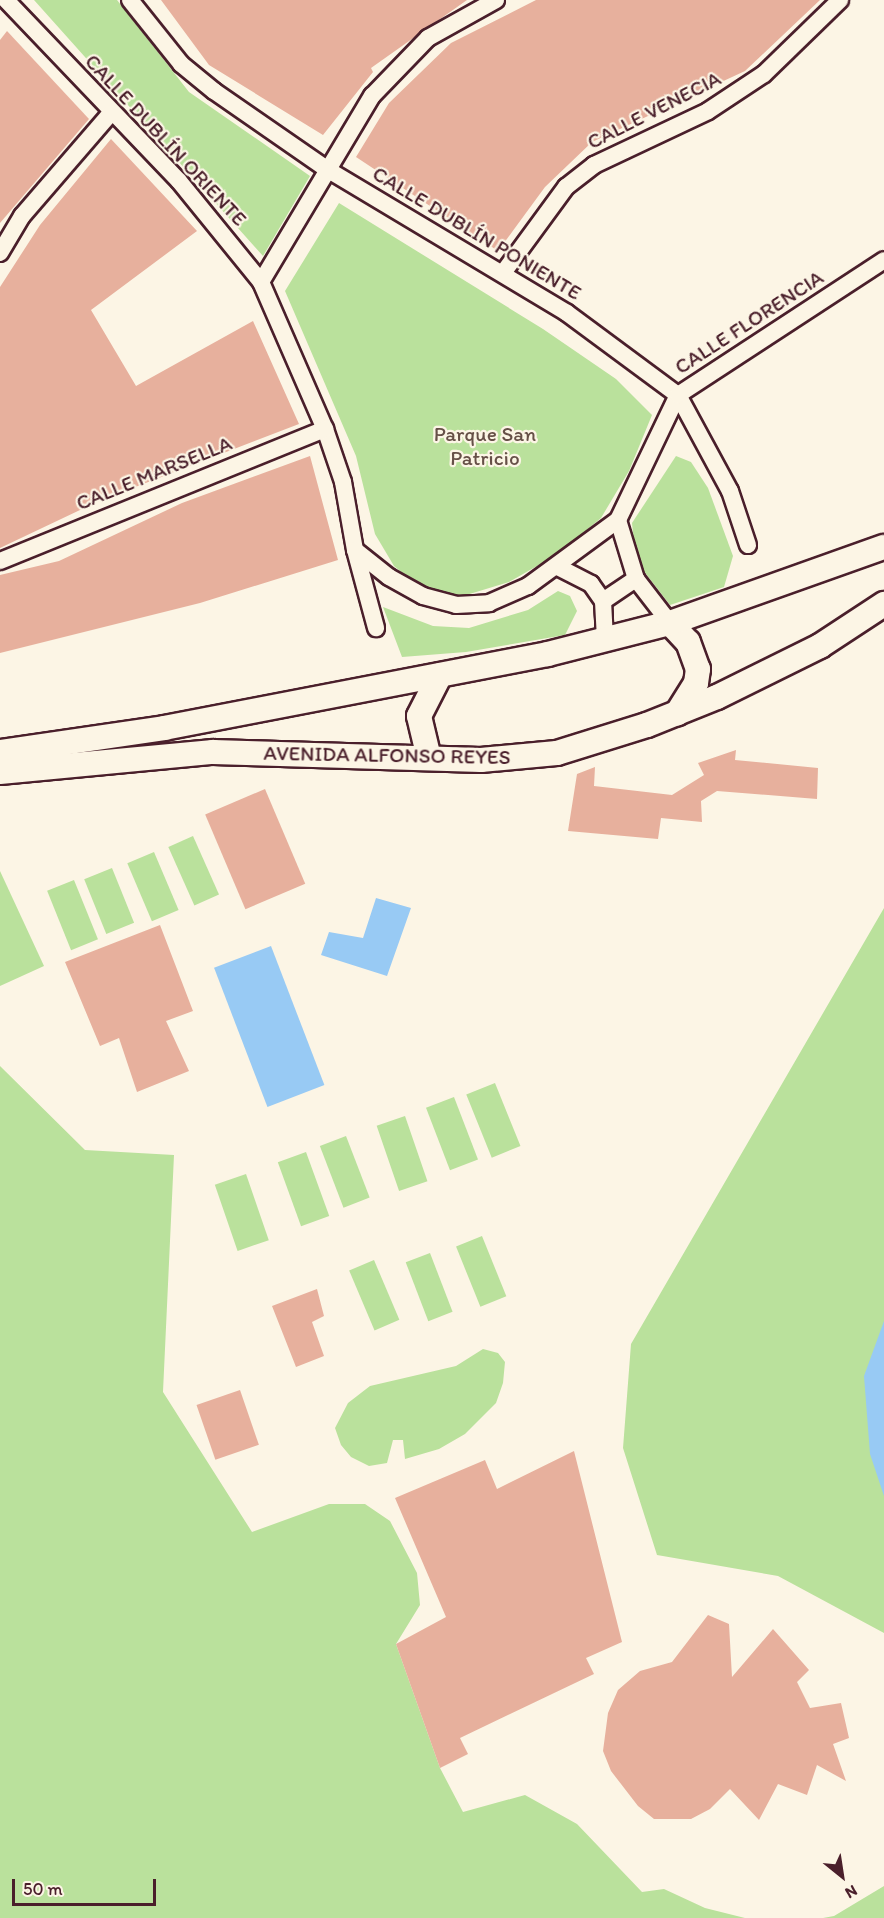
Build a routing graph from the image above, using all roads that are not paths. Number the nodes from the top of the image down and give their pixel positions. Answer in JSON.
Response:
{"nodes":[{"id":1,"x":6,"y":0,"type":"edge"},
{"id":2,"x":130,"y":0,"type":"edge"},
{"id":3,"x":496,"y":0,"type":"edge"},
{"id":4,"x":840,"y":0,"type":"edge"},
{"id":5,"x":111,"y":113,"type":"junction"},
{"id":6,"x":326,"y":168,"type":"junction"},
{"id":7,"x":0,"y":253,"type":"edge"},
{"id":8,"x":884,"y":260,"type":"edge"},
{"id":9,"x":503,"y":273,"type":"junction"},
{"id":10,"x":261,"y":282,"type":"junction"},
{"id":11,"x":678,"y":394,"type":"junction"},
{"id":12,"x":325,"y":429,"type":"junction"},
{"id":13,"x":618,"y":520,"type":"junction"},
{"id":14,"x":748,"y":545,"type":"dead end"},
{"id":15,"x":884,"y":547,"type":"edge"},
{"id":16,"x":355,"y":550,"type":"junction"},
{"id":17,"x":0,"y":561,"type":"edge"},
{"id":18,"x":558,"y":567,"type":"junction"},
{"id":19,"x":636,"y":579,"type":"junction"},
{"id":20,"x":603,"y":601,"type":"junction"},
{"id":21,"x":884,"y":604,"type":"edge"},
{"id":22,"x":670,"y":623,"type":"junction"},
{"id":23,"x":376,"y":628,"type":"dead end"},
{"id":24,"x":605,"y":640,"type":"junction"},
{"id":25,"x":440,"y":675,"type":"junction"},
{"id":26,"x":677,"y":714,"type":"junction"},
{"id":27,"x":0,"y":752,"type":"edge"},
{"id":28,"x":429,"y":758,"type":"junction"},
{"id":29,"x":0,"y":772,"type":"edge"}],
"edges":[{"from":1,"to":5,"type":"street","name":"CALLE DUBLÍN ORIENTE"},
{"from":2,"to":6,"type":"street","name":"CALLE DUBLÍN PONIENTE"},
{"from":3,"to":6,"type":"street"},
{"from":4,"to":9,"type":"street","name":"CALLE VENECIA"},
{"from":5,"to":7,"type":"street"},
{"from":5,"to":10,"type":"street","name":"CALLE DUBLÍN ORIENTE"},
{"from":6,"to":9,"type":"street","name":"CALLE DUBLÍN PONIENTE"},
{"from":6,"to":10,"type":"street"},
{"from":8,"to":11,"type":"street","name":"CALLE FLORENCIA"},
{"from":9,"to":11,"type":"street","name":"CALLE DUBLÍN PONIENTE"},
{"from":10,"to":12,"type":"street","name":"CALLE DUBLÍN ORIENTE"},
{"from":11,"to":13,"type":"street","name":"CALLE FLORENCIA"},
{"from":11,"to":14,"type":"street","name":"CALLE DUBLÍN PONIENTE"},
{"from":12,"to":16,"type":"street","name":"CALLE DUBLÍN ORIENTE"},
{"from":12,"to":17,"type":"street","name":"CALLE MARSELLA"},
{"from":13,"to":18,"type":"street","name":"CALLE FLORENCIA"},
{"from":13,"to":19,"type":"street"},
{"from":15,"to":22,"type":"main road","name":"AVENIDA ALFONSO REYES"},
{"from":16,"to":18,"type":"street","name":"CALLE FLORENCIA"},
{"from":16,"to":23,"type":"street","name":"CALLE DUBLÍN ORIENTE"},
{"from":18,"to":20,"type":"street"},
{"from":19,"to":20,"type":"street"},
{"from":19,"to":22,"type":"street"},
{"from":20,"to":24,"type":"street"},
{"from":21,"to":26,"type":"main road","name":"AVENIDA ALFONSO REYES"},
{"from":22,"to":24,"type":"main road","name":"AVENIDA ALFONSO REYES"},
{"from":22,"to":26,"type":"main road"},
{"from":24,"to":25,"type":"main road","name":"AVENIDA ALFONSO REYES"},
{"from":25,"to":27,"type":"main road","name":"AVENIDA ALFONSO REYES"},
{"from":25,"to":28,"type":"main road"},
{"from":26,"to":28,"type":"main road","name":"AVENIDA ALFONSO REYES"},
{"from":28,"to":29,"type":"main road","name":"AVENIDA ALFONSO REYES"}]}
